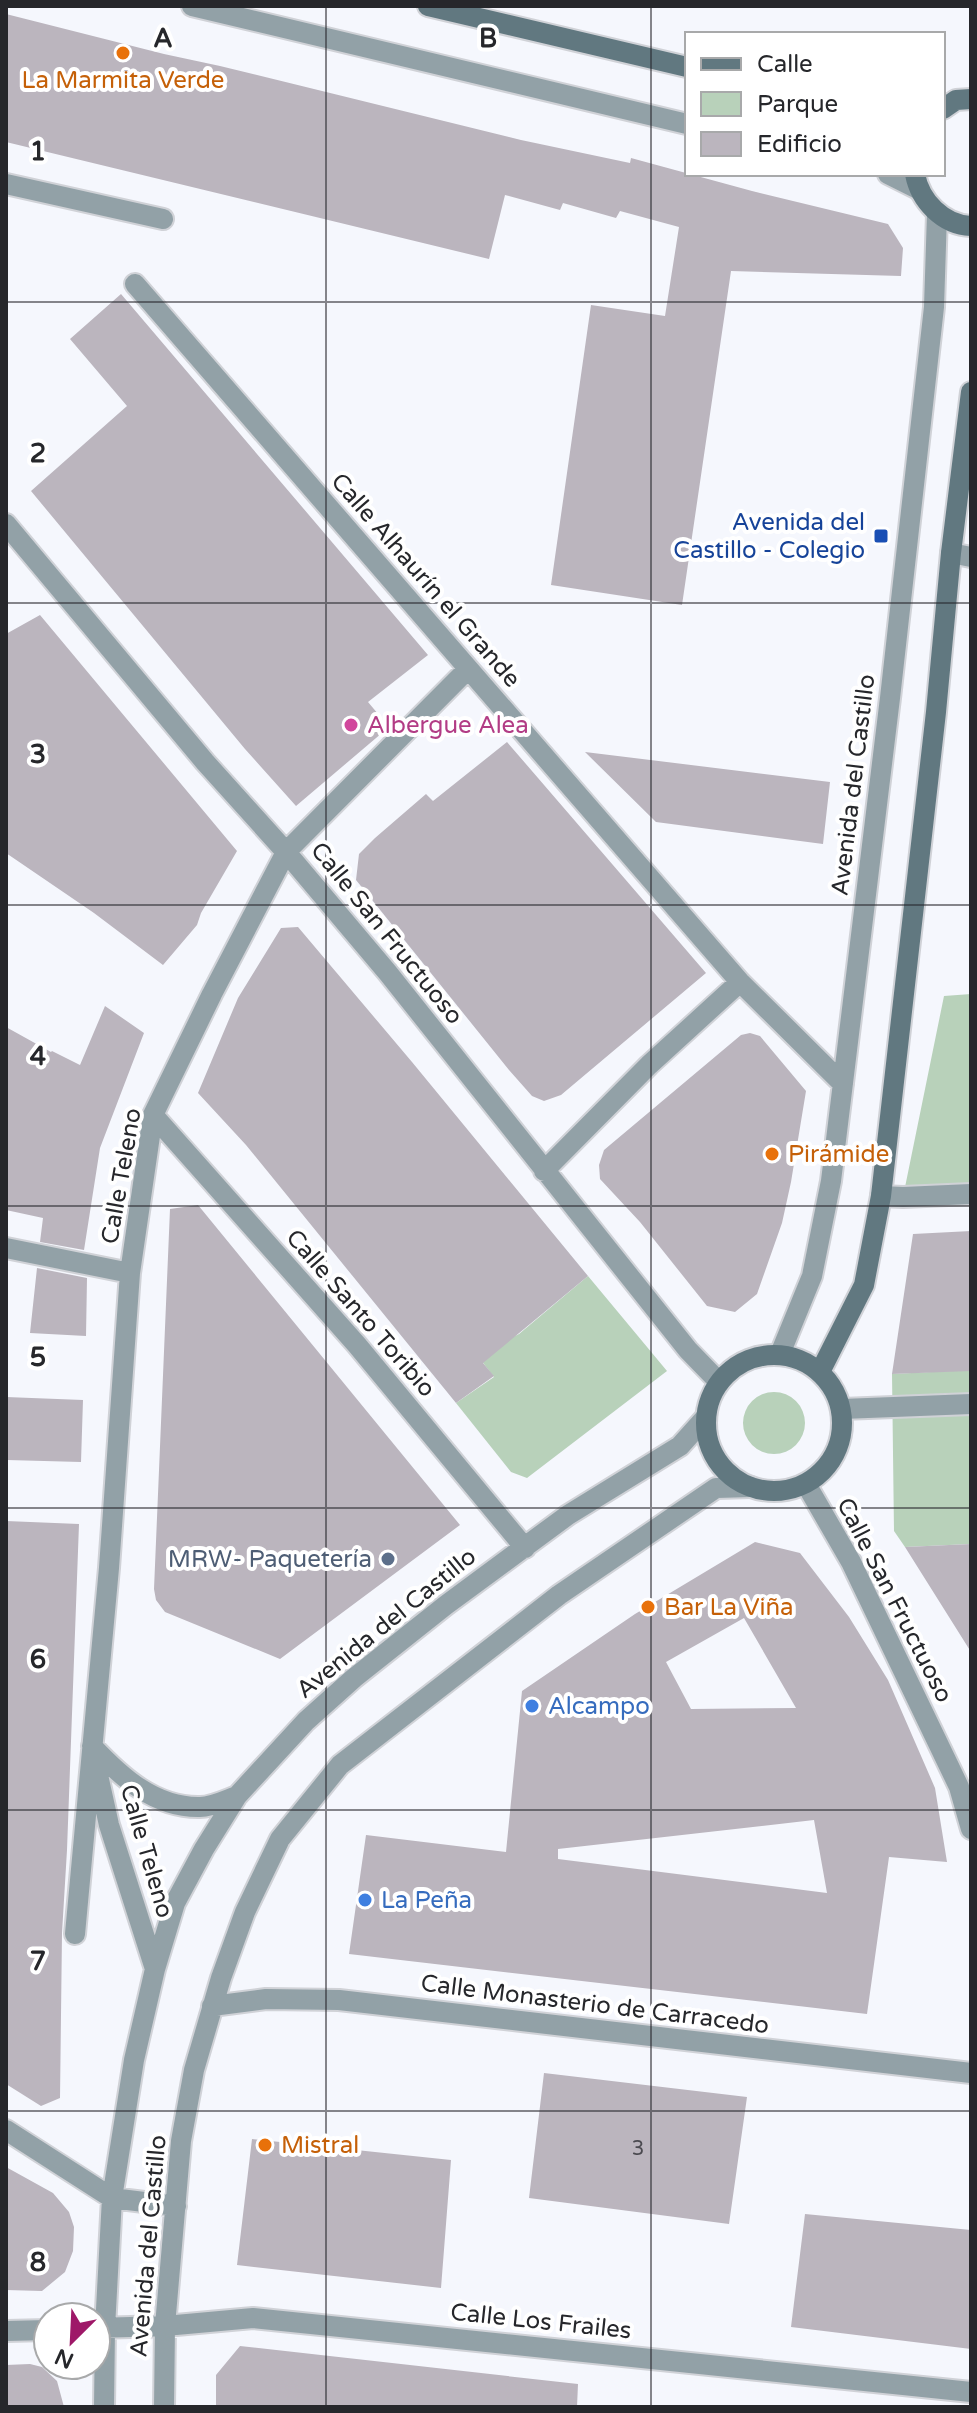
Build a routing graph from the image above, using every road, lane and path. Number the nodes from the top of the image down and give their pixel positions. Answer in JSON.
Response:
{"nodes":[{"id":1,"x":192,"y":6,"type":"edge"},
{"id":2,"x":428,"y":6,"type":"edge"},
{"id":3,"x":685,"y":67,"type":"edge"},
{"id":4,"x":971,"y":99,"type":"edge"},
{"id":5,"x":945,"y":108,"type":"edge"},
{"id":6,"x":685,"y":124,"type":"edge"},
{"id":7,"x":896,"y":176,"type":"edge"},
{"id":8,"x":917,"y":181,"type":"edge"},
{"id":9,"x":6,"y":184,"type":"edge"},
{"id":10,"x":937,"y":214,"type":"junction"},
{"id":11,"x":163,"y":219,"type":"dead end"},
{"id":12,"x":971,"y":226,"type":"edge"},
{"id":13,"x":135,"y":284,"type":"dead end"},
{"id":14,"x":971,"y":392,"type":"edge"},
{"id":15,"x":6,"y":524,"type":"edge"},
{"id":16,"x":961,"y":555,"type":"edge"},
{"id":17,"x":468,"y":669,"type":"junction"},
{"id":18,"x":286,"y":852,"type":"junction"},
{"id":19,"x":740,"y":982,"type":"junction"},
{"id":20,"x":843,"y":1084,"type":"junction"},
{"id":21,"x":153,"y":1115,"type":"junction"},
{"id":22,"x":544,"y":1171,"type":"junction"},
{"id":23,"x":971,"y":1194,"type":"edge"},
{"id":24,"x":881,"y":1196,"type":"junction"},
{"id":25,"x":6,"y":1248,"type":"edge"},
{"id":26,"x":130,"y":1273,"type":"junction"},
{"id":27,"x":780,"y":1354,"type":"junction"},
{"id":28,"x":820,"y":1372,"type":"junction"},
{"id":29,"x":719,"y":1382,"type":"junction"},
{"id":30,"x":971,"y":1404,"type":"edge"},
{"id":31,"x":842,"y":1409,"type":"junction"},
{"id":32,"x":706,"y":1417,"type":"junction"},
{"id":33,"x":806,"y":1484,"type":"junction"},
{"id":34,"x":751,"y":1487,"type":"junction"},
{"id":35,"x":525,"y":1548,"type":"junction"},
{"id":36,"x":92,"y":1746,"type":"junction"},
{"id":37,"x":237,"y":1796,"type":"junction"},
{"id":38,"x":971,"y":1829,"type":"edge"},
{"id":39,"x":75,"y":1934,"type":"dead end"},
{"id":40,"x":155,"y":1969,"type":"junction"},
{"id":41,"x":212,"y":2006,"type":"junction"},
{"id":42,"x":971,"y":2073,"type":"edge"},
{"id":43,"x":6,"y":2130,"type":"edge"},
{"id":44,"x":112,"y":2198,"type":"junction"},
{"id":45,"x":176,"y":2206,"type":"junction"},
{"id":46,"x":103,"y":2301,"type":"edge"},
{"id":47,"x":165,"y":2326,"type":"junction"},
{"id":48,"x":112,"y":2328,"type":"edge"},
{"id":49,"x":32,"y":2330,"type":"edge"},
{"id":50,"x":6,"y":2331,"type":"edge"},
{"id":51,"x":103,"y":2381,"type":"edge"},
{"id":52,"x":971,"y":2392,"type":"edge"},
{"id":53,"x":104,"y":2407,"type":"edge"},
{"id":54,"x":164,"y":2407,"type":"edge"}],
"edges":[{"from":1,"to":6,"type":"street"},
{"from":2,"to":3,"type":"main road"},
{"from":4,"to":5,"type":"main road"},
{"from":7,"to":8,"type":"street"},
{"from":8,"to":10,"type":"main road"},
{"from":9,"to":11,"type":"street"},
{"from":10,"to":12,"type":"main road"},
{"from":10,"to":20,"type":"street","name":"Avenida del Castillo"},
{"from":13,"to":17,"type":"street","name":"Calle Alhaurín el Grande"},
{"from":14,"to":16,"type":"main road"},
{"from":15,"to":18,"type":"street","name":"Calle San Fructuoso"},
{"from":16,"to":24,"type":"main road"},
{"from":17,"to":18,"type":"street","name":"Calle Teleno"},
{"from":17,"to":19,"type":"street","name":"Calle Alhaurín el Grande"},
{"from":18,"to":21,"type":"street","name":"Calle Teleno"},
{"from":18,"to":22,"type":"street","name":"Calle San Fructuoso"},
{"from":19,"to":20,"type":"street","name":"Calle Alhaurín el Grande"},
{"from":19,"to":22,"type":"street"},
{"from":20,"to":27,"type":"street","name":"Avenida del Castillo"},
{"from":21,"to":26,"type":"street","name":"Calle Teleno"},
{"from":21,"to":35,"type":"street","name":"Calle Santo Toribio"},
{"from":22,"to":29,"type":"street","name":"Calle San Fructuoso"},
{"from":23,"to":24,"type":"street"},
{"from":24,"to":28,"type":"main road"},
{"from":25,"to":26,"type":"street"},
{"from":26,"to":36,"type":"street","name":"Calle Teleno"},
{"from":27,"to":28,"type":"main road"},
{"from":27,"to":29,"type":"main road"},
{"from":28,"to":31,"type":"main road"},
{"from":29,"to":32,"type":"main road"},
{"from":30,"to":31,"type":"street"},
{"from":31,"to":33,"type":"main road"},
{"from":32,"to":34,"type":"main road"},
{"from":32,"to":35,"type":"street","name":"Avenida del Castillo"},
{"from":33,"to":34,"type":"main road"},
{"from":33,"to":38,"type":"street","name":"Calle San Fructuoso"},
{"from":34,"to":41,"type":"street","name":"Avenida del Castillo"},
{"from":35,"to":37,"type":"street","name":"Avenida del Castillo"},
{"from":36,"to":37,"type":"street","name":"Calle Teleno"},
{"from":36,"to":39,"type":"street","name":"Calle Teleno"},
{"from":36,"to":40,"type":"street","name":"Calle Teleno"},
{"from":37,"to":40,"type":"street","name":"Avenida del Castillo"},
{"from":40,"to":44,"type":"street","name":"Avenida del Castillo"},
{"from":41,"to":42,"type":"street","name":"Calle Monasterio de Carracedo"},
{"from":41,"to":45,"type":"street","name":"Avenida del Castillo"},
{"from":43,"to":44,"type":"street"},
{"from":44,"to":45,"type":"street"},
{"from":44,"to":46,"type":"street","name":"Avenida del Castillo"},
{"from":45,"to":47,"type":"street","name":"Avenida del Castillo"},
{"from":47,"to":48,"type":"street","name":"Calle Los Frailes"},
{"from":47,"to":52,"type":"street","name":"Calle Los Frailes"},
{"from":47,"to":54,"type":"street","name":"Avenida del Castillo"},
{"from":49,"to":50,"type":"street"},
{"from":51,"to":53,"type":"street","name":"Avenida del Castillo"}]}
